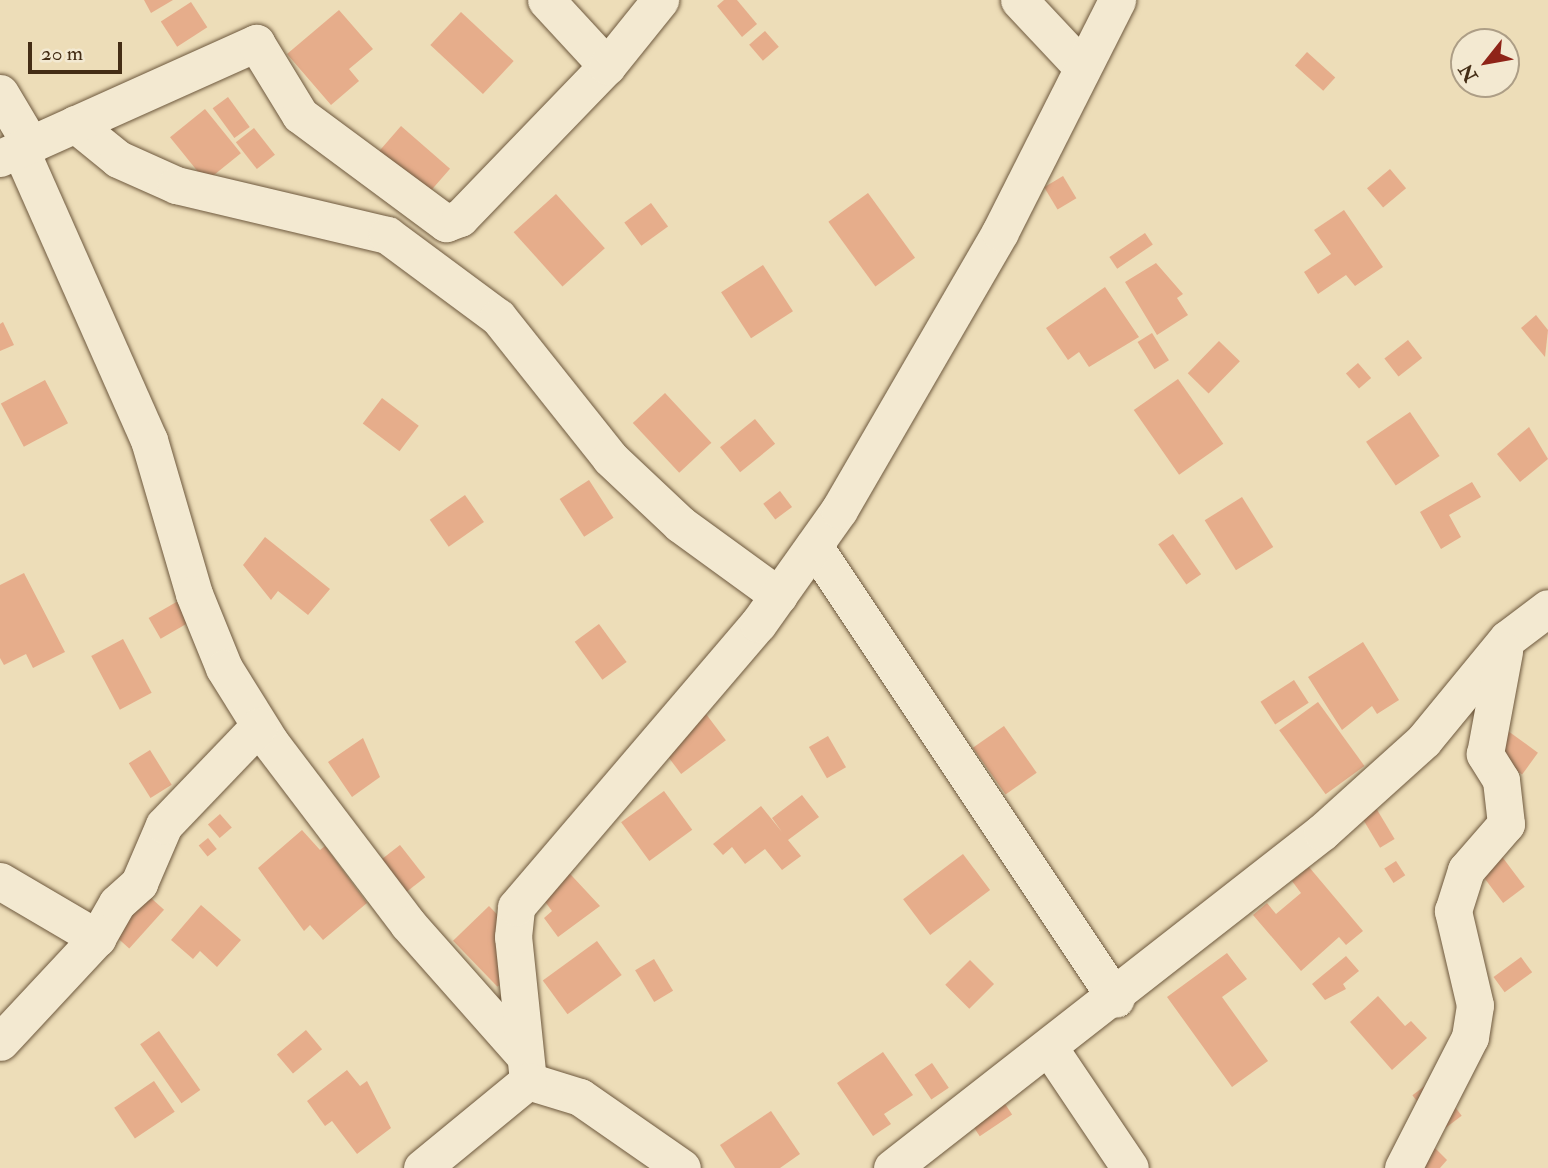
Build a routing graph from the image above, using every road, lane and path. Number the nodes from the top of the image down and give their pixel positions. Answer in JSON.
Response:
{"nodes":[{"id":1,"x":546,"y":0,"type":"edge"},
{"id":2,"x":660,"y":0,"type":"edge"},
{"id":3,"x":1019,"y":0,"type":"edge"},
{"id":4,"x":1117,"y":0,"type":"edge"},
{"id":5,"x":607,"y":66,"type":"junction"},
{"id":6,"x":1082,"y":67,"type":"junction"},
{"id":7,"x":0,"y":93,"type":"edge"},
{"id":8,"x":75,"y":124,"type":"junction"},
{"id":9,"x":17,"y":151,"type":"edge"},
{"id":10,"x":814,"y":545,"type":"junction"},
{"id":11,"x":779,"y":596,"type":"junction"},
{"id":12,"x":1548,"y":608,"type":"edge"},
{"id":13,"x":1507,"y":639,"type":"junction"},
{"id":14,"x":259,"y":726,"type":"junction"},
{"id":15,"x":0,"y":881,"type":"edge"},
{"id":16,"x":97,"y":938,"type":"junction"},
{"id":17,"x":1116,"y":999,"type":"junction"},
{"id":18,"x":0,"y":1042,"type":"edge"},
{"id":19,"x":1050,"y":1049,"type":"junction"},
{"id":20,"x":526,"y":1068,"type":"junction"},
{"id":21,"x":422,"y":1168,"type":"edge"},
{"id":22,"x":682,"y":1168,"type":"edge"},
{"id":23,"x":892,"y":1168,"type":"edge"},
{"id":24,"x":1130,"y":1168,"type":"edge"},
{"id":25,"x":1404,"y":1168,"type":"edge"}],
"edges":[{"from":1,"to":5,"type":"street"},
{"from":2,"to":5,"type":"street"},
{"from":3,"to":6,"type":"street"},
{"from":4,"to":6,"type":"street"},
{"from":5,"to":8,"type":"street"},
{"from":6,"to":10,"type":"street"},
{"from":7,"to":9,"type":"street"},
{"from":8,"to":9,"type":"street"},
{"from":8,"to":11,"type":"street"},
{"from":9,"to":14,"type":"street"},
{"from":10,"to":11,"type":"street"},
{"from":10,"to":17,"type":"street"},
{"from":11,"to":20,"type":"street"},
{"from":12,"to":13,"type":"street"},
{"from":13,"to":17,"type":"street"},
{"from":13,"to":25,"type":"street"},
{"from":14,"to":16,"type":"street"},
{"from":14,"to":20,"type":"street"},
{"from":15,"to":16,"type":"street"},
{"from":16,"to":18,"type":"street"},
{"from":17,"to":19,"type":"street"},
{"from":19,"to":23,"type":"street"},
{"from":19,"to":24,"type":"street"},
{"from":20,"to":21,"type":"street"},
{"from":20,"to":22,"type":"street"}]}
